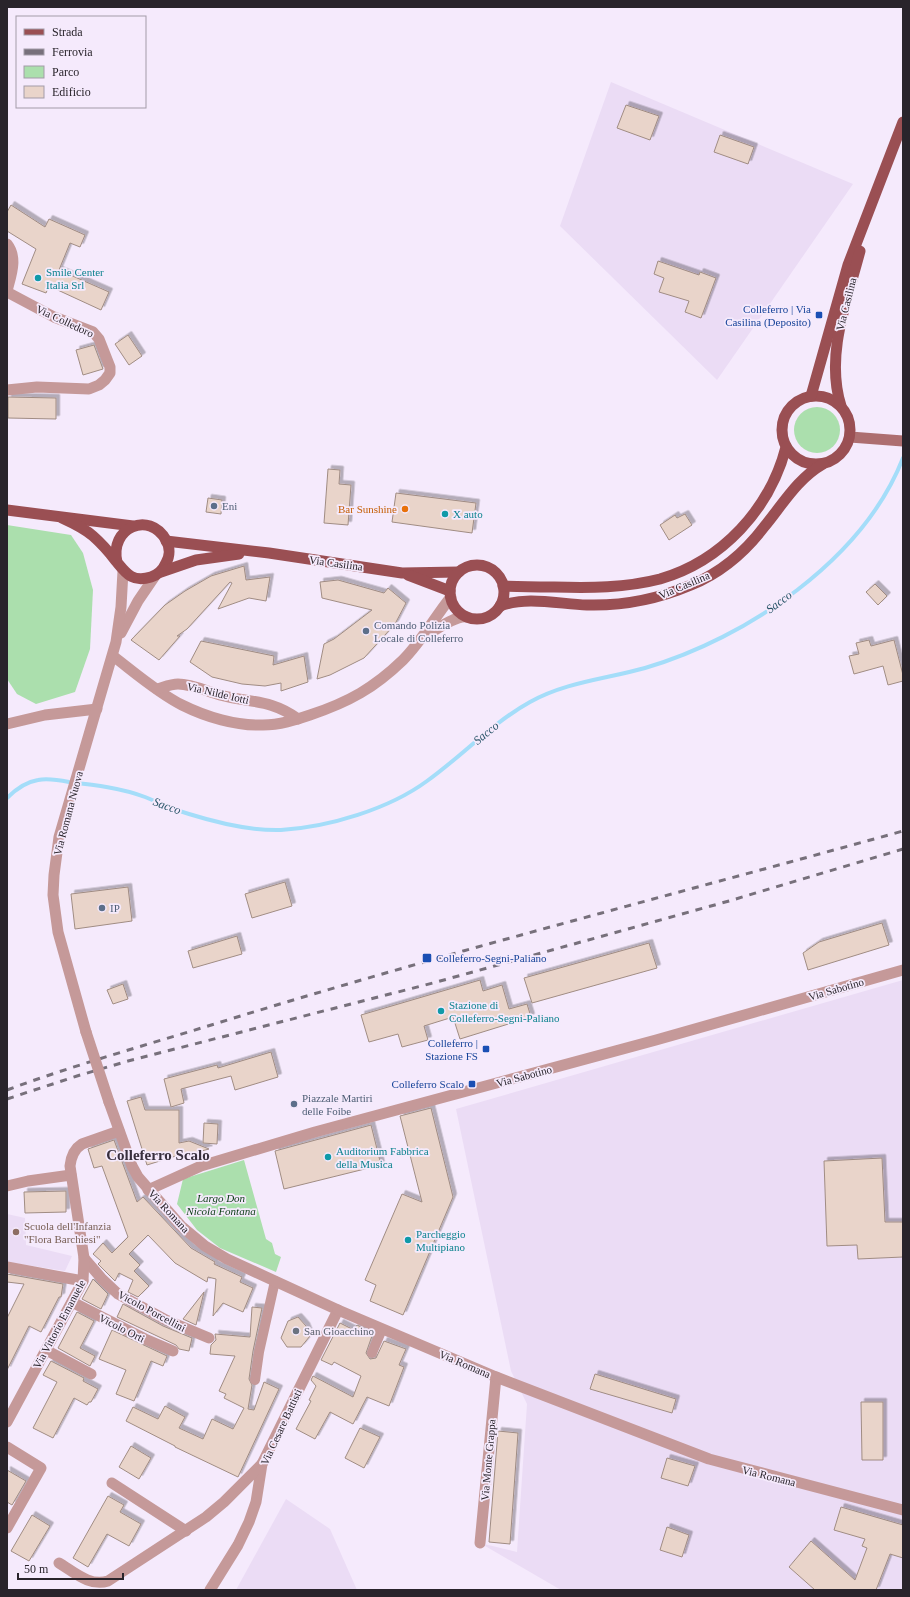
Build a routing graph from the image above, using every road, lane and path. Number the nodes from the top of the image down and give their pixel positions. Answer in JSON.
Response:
{"nodes":[{"id":1,"x":903,"y":122,"type":"edge"},
{"id":2,"x":872,"y":204,"type":"junction"},
{"id":3,"x":7,"y":244,"type":"edge"},
{"id":4,"x":7,"y":291,"type":"edge"},
{"id":5,"x":7,"y":390,"type":"edge"},
{"id":6,"x":811,"y":396,"type":"junction"},
{"id":7,"x":841,"y":406,"type":"junction"},
{"id":8,"x":850,"y":437,"type":"junction"},
{"id":9,"x":903,"y":441,"type":"edge"},
{"id":10,"x":786,"y":447,"type":"junction"},
{"id":11,"x":824,"y":464,"type":"junction"},
{"id":12,"x":7,"y":510,"type":"edge"},
{"id":13,"x":62,"y":518,"type":"junction"},
{"id":14,"x":133,"y":526,"type":"junction"},
{"id":15,"x":166,"y":541,"type":"junction"},
{"id":16,"x":269,"y":553,"type":"junction"},
{"id":17,"x":120,"y":566,"type":"junction"},
{"id":18,"x":402,"y":572,"type":"junction"},
{"id":19,"x":459,"y":572,"type":"junction"},
{"id":20,"x":156,"y":574,"type":"junction"},
{"id":21,"x":503,"y":586,"type":"junction"},
{"id":22,"x":450,"y":594,"type":"junction"},
{"id":23,"x":500,"y":606,"type":"junction"},
{"id":24,"x":467,"y":616,"type":"junction"},
{"id":25,"x":422,"y":639,"type":"junction"},
{"id":26,"x":116,"y":642,"type":"junction"},
{"id":27,"x":113,"y":656,"type":"junction"},
{"id":28,"x":157,"y":689,"type":"junction"},
{"id":29,"x":97,"y":708,"type":"junction"},
{"id":30,"x":298,"y":719,"type":"junction"},
{"id":31,"x":7,"y":724,"type":"edge"},
{"id":32,"x":903,"y":970,"type":"edge"},
{"id":33,"x":109,"y":1102,"type":"joint"},
{"id":34,"x":119,"y":1131,"type":"junction"},
{"id":35,"x":71,"y":1175,"type":"junction"},
{"id":36,"x":7,"y":1186,"type":"edge"},
{"id":37,"x":148,"y":1190,"type":"junction"},
{"id":38,"x":84,"y":1258,"type":"junction"},
{"id":39,"x":7,"y":1267,"type":"edge"},
{"id":40,"x":83,"y":1280,"type":"junction"},
{"id":41,"x":275,"y":1281,"type":"junction"},
{"id":42,"x":72,"y":1302,"type":"junction"},
{"id":43,"x":338,"y":1310,"type":"junction"},
{"id":44,"x":382,"y":1329,"type":"junction"},
{"id":45,"x":209,"y":1338,"type":"dead end"},
{"id":46,"x":46,"y":1350,"type":"junction"},
{"id":47,"x":173,"y":1351,"type":"dead end"},
{"id":48,"x":372,"y":1353,"type":"dead end"},
{"id":49,"x":91,"y":1374,"type":"dead end"},
{"id":50,"x":496,"y":1377,"type":"junction"},
{"id":51,"x":255,"y":1380,"type":"dead end"},
{"id":52,"x":7,"y":1422,"type":"edge"},
{"id":53,"x":7,"y":1447,"type":"edge"},
{"id":54,"x":262,"y":1464,"type":"junction"},
{"id":55,"x":112,"y":1483,"type":"dead end"},
{"id":56,"x":903,"y":1510,"type":"edge"},
{"id":57,"x":7,"y":1528,"type":"edge"},
{"id":58,"x":186,"y":1530,"type":"junction"},
{"id":59,"x":480,"y":1543,"type":"dead end"},
{"id":60,"x":59,"y":1563,"type":"dead end"},
{"id":61,"x":210,"y":1590,"type":"edge"}],
"edges":[{"from":1,"to":2,"type":"main road","name":"Via Casilina"},
{"from":2,"to":6,"type":"main road","name":"Via Casilina"},
{"from":2,"to":7,"type":"main road","name":"Via Casilina"},
{"from":3,"to":4,"type":"street","name":"Via Colledoro"},
{"from":4,"to":5,"type":"street","name":"Via Colledoro"},
{"from":6,"to":7,"type":"main road"},
{"from":6,"to":10,"type":"main road"},
{"from":7,"to":8,"type":"main road"},
{"from":8,"to":9,"type":"main road"},
{"from":8,"to":11,"type":"main road"},
{"from":10,"to":11,"type":"main road"},
{"from":10,"to":21,"type":"main road","name":"Via Casilina"},
{"from":11,"to":23,"type":"main road","name":"Via Casilina"},
{"from":12,"to":13,"type":"main road","name":"Via Casilina"},
{"from":13,"to":14,"type":"main road","name":"Via Casilina"},
{"from":13,"to":17,"type":"main road","name":"Via Casilina"},
{"from":14,"to":15,"type":"main road","name":"Via Casilina"},
{"from":14,"to":17,"type":"main road"},
{"from":15,"to":16,"type":"main road","name":"Via Casilina"},
{"from":15,"to":20,"type":"main road"},
{"from":16,"to":18,"type":"main road","name":"Via Casilina"},
{"from":16,"to":20,"type":"main road","name":"Via Casilina"},
{"from":17,"to":20,"type":"main road","name":"Via Casilina"},
{"from":17,"to":26,"type":"street","name":"Via Romana Nuova"},
{"from":18,"to":19,"type":"main road","name":"Via Casilina"},
{"from":18,"to":22,"type":"main road","name":"Via Casilina"},
{"from":19,"to":21,"type":"main road","name":"Via Casilina"},
{"from":19,"to":22,"type":"main road"},
{"from":20,"to":26,"type":"street","name":"Via Romana Nuova"},
{"from":21,"to":23,"type":"main road"},
{"from":22,"to":24,"type":"main road"},
{"from":22,"to":25,"type":"street","name":"Via Nilde Iotti"},
{"from":23,"to":24,"type":"main road","name":"Via Casilina"},
{"from":24,"to":25,"type":"street","name":"Via Nilde Iotti"},
{"from":25,"to":30,"type":"street","name":"Via Nilde Iotti"},
{"from":26,"to":27,"type":"street","name":"Via Romana Nuova"},
{"from":27,"to":28,"type":"street","name":"Via Nilde Iotti"},
{"from":27,"to":29,"type":"street","name":"Via Romana Nuova"},
{"from":28,"to":30,"type":"street","name":"Via Nilde Iotti"},
{"from":28,"to":30,"type":"street","name":"Via Nilde Iotti"},
{"from":29,"to":31,"type":"street"},
{"from":29,"to":33,"type":"street","name":"Via Romana Nuova","bridge":true},
{"from":32,"to":37,"type":"street","name":"Via Sabotino"},
{"from":33,"to":34,"type":"street","name":"Via Romana"},
{"from":34,"to":35,"type":"street","name":"Via Vittorio Emanuele"},
{"from":34,"to":37,"type":"street","name":"Via Romana"},
{"from":35,"to":36,"type":"street"},
{"from":35,"to":38,"type":"street","name":"Via Vittorio Emanuele"},
{"from":37,"to":41,"type":"street","name":"Via Romana"},
{"from":38,"to":40,"type":"street","name":"Via Vittorio Emanuele"},
{"from":38,"to":45,"type":"street","name":"Vicolo Porcellini"},
{"from":39,"to":40,"type":"street"},
{"from":40,"to":42,"type":"street","name":"Via Vittorio Emanuele"},
{"from":41,"to":43,"type":"street","name":"Via Romana"},
{"from":41,"to":51,"type":"street"},
{"from":42,"to":46,"type":"street","name":"Via Vittorio Emanuele"},
{"from":42,"to":47,"type":"street","name":"Vicolo Orti"},
{"from":43,"to":44,"type":"street","name":"Via Romana"},
{"from":43,"to":54,"type":"street","name":"Via Cesare Battisti"},
{"from":44,"to":48,"type":"street"},
{"from":44,"to":50,"type":"street","name":"Via Romana"},
{"from":46,"to":49,"type":"street"},
{"from":46,"to":52,"type":"street","name":"Via Vittorio Emanuele"},
{"from":50,"to":56,"type":"street","name":"Via Romana"},
{"from":50,"to":59,"type":"street","name":"Via Monte Grappa"},
{"from":53,"to":57,"type":"street"},
{"from":54,"to":58,"type":"street"},
{"from":54,"to":61,"type":"street","name":"Via Cesare Battisti"},
{"from":55,"to":58,"type":"street"},
{"from":58,"to":60,"type":"street"}]}
